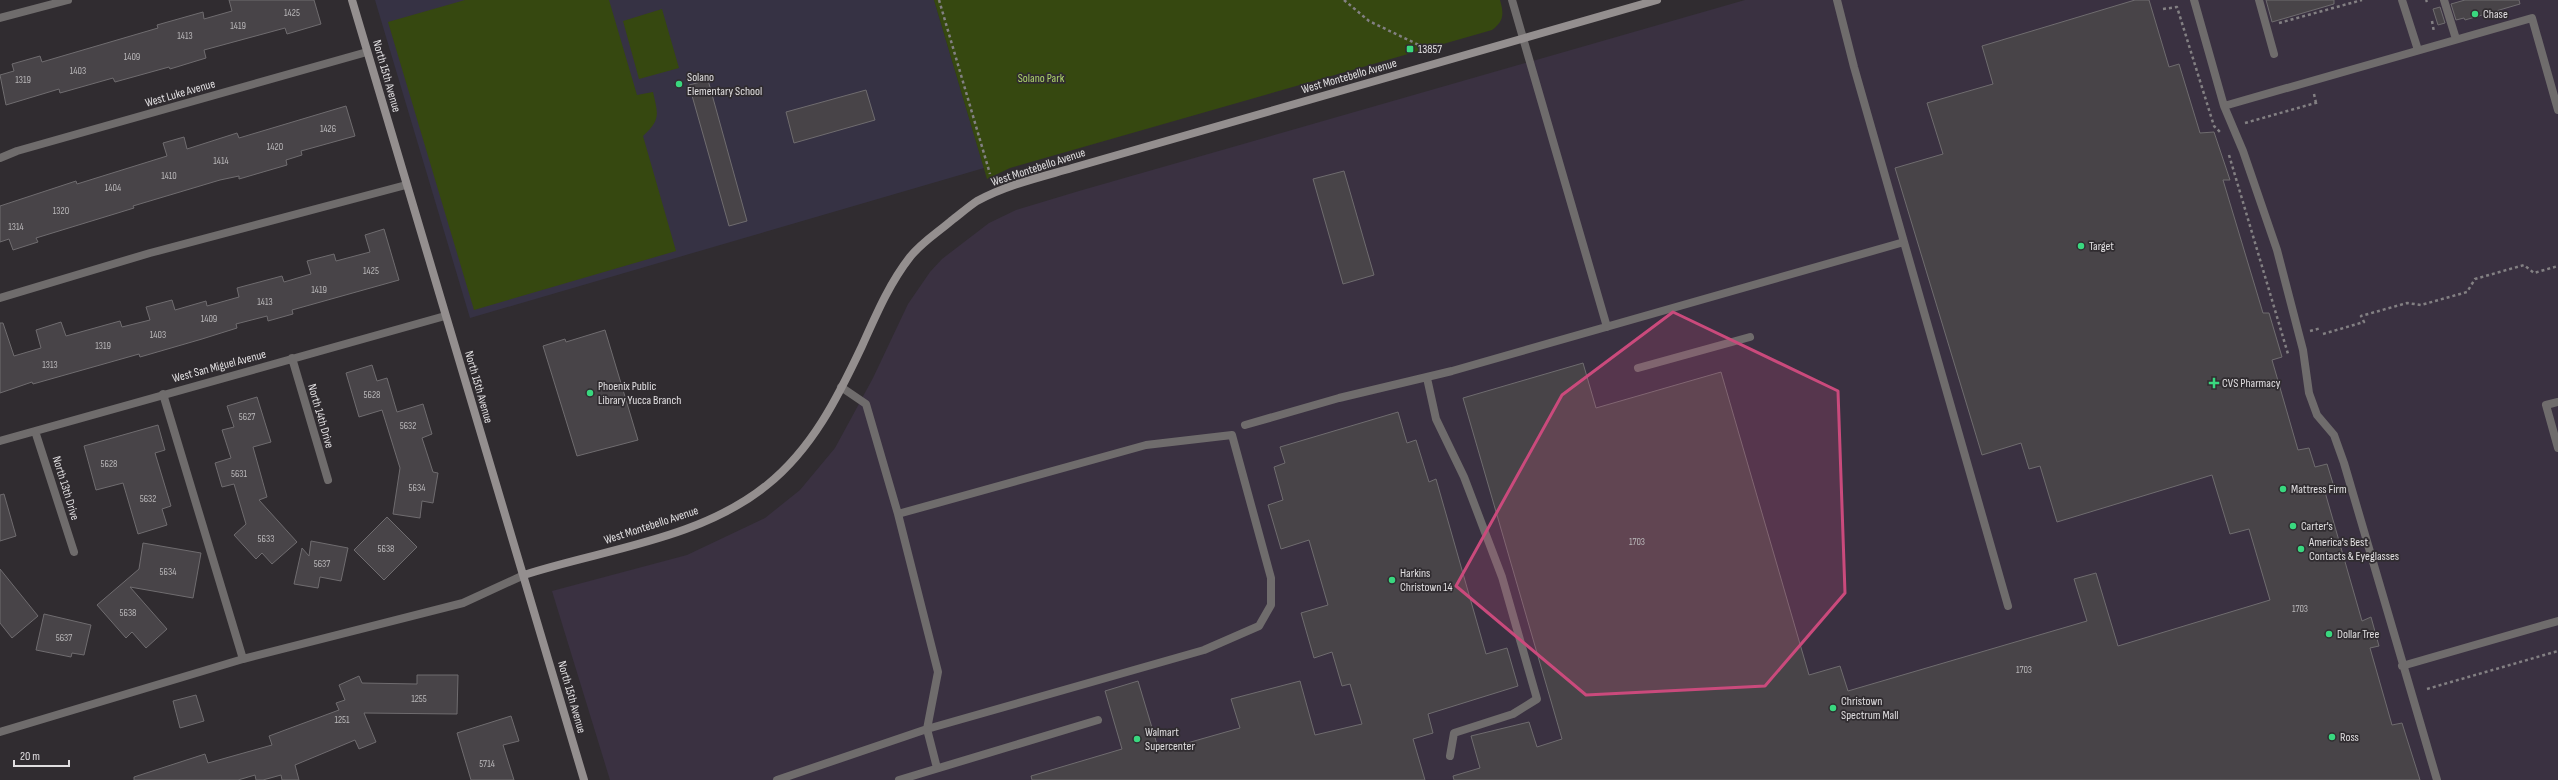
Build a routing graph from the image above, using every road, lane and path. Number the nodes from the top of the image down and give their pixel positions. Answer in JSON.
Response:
{"nodes":[{"id":1,"x":68,"y":0,"type":"edge"},
{"id":2,"x":352,"y":0,"type":"edge"},
{"id":3,"x":939,"y":0,"type":"edge"},
{"id":4,"x":1344,"y":0,"type":"edge"},
{"id":5,"x":1512,"y":0,"type":"edge"},
{"id":6,"x":1657,"y":0,"type":"edge"},
{"id":7,"x":1837,"y":0,"type":"edge"},
{"id":8,"x":2194,"y":0,"type":"edge"},
{"id":9,"x":2259,"y":0,"type":"edge"},
{"id":10,"x":2362,"y":0,"type":"edge"},
{"id":11,"x":2402,"y":0,"type":"edge"},
{"id":12,"x":2444,"y":0,"type":"edge"},
{"id":13,"x":2163,"y":9,"type":"dead end"},
{"id":14,"x":0,"y":18,"type":"edge"},
{"id":15,"x":2275,"y":24,"type":"dead end"},
{"id":16,"x":1523,"y":38,"type":"junction"},
{"id":17,"x":2456,"y":39,"type":"junction"},
{"id":18,"x":1423,"y":48,"type":"dead end"},
{"id":19,"x":2418,"y":50,"type":"junction"},
{"id":20,"x":367,"y":52,"type":"junction"},
{"id":21,"x":2274,"y":54,"type":"dead end"},
{"id":22,"x":2319,"y":102,"type":"dead end"},
{"id":23,"x":2224,"y":106,"type":"junction"},
{"id":24,"x":2558,"y":110,"type":"edge"},
{"id":25,"x":2257,"y":120,"type":"dead end"},
{"id":26,"x":2222,"y":134,"type":"dead end"},
{"id":27,"x":2227,"y":148,"type":"dead end"},
{"id":28,"x":0,"y":158,"type":"edge"},
{"id":29,"x":990,"y":174,"type":"dead end"},
{"id":30,"x":406,"y":185,"type":"junction"},
{"id":31,"x":1904,"y":242,"type":"junction"},
{"id":32,"x":2558,"y":266,"type":"edge"},
{"id":33,"x":0,"y":298,"type":"edge"},
{"id":34,"x":445,"y":316,"type":"junction"},
{"id":35,"x":1607,"y":327,"type":"junction"},
{"id":36,"x":2323,"y":334,"type":"dead end"},
{"id":37,"x":1750,"y":336,"type":"dead end"},
{"id":38,"x":2288,"y":354,"type":"dead end"},
{"id":39,"x":292,"y":358,"type":"junction"},
{"id":40,"x":1638,"y":368,"type":"dead end"},
{"id":41,"x":1427,"y":378,"type":"junction"},
{"id":42,"x":841,"y":387,"type":"junction"},
{"id":43,"x":163,"y":394,"type":"junction"},
{"id":44,"x":2558,"y":402,"type":"edge"},
{"id":45,"x":1245,"y":425,"type":"dead end"},
{"id":46,"x":35,"y":431,"type":"junction"},
{"id":47,"x":0,"y":441,"type":"edge"},
{"id":48,"x":2558,"y":448,"type":"edge"},
{"id":49,"x":328,"y":480,"type":"dead end"},
{"id":50,"x":898,"y":514,"type":"junction"},
{"id":51,"x":74,"y":552,"type":"dead end"},
{"id":52,"x":524,"y":575,"type":"junction"},
{"id":53,"x":2008,"y":606,"type":"dead end"},
{"id":54,"x":2558,"y":621,"type":"edge"},
{"id":55,"x":2558,"y":651,"type":"edge"},
{"id":56,"x":243,"y":659,"type":"junction"},
{"id":57,"x":2402,"y":666,"type":"junction"},
{"id":58,"x":2427,"y":689,"type":"dead end"},
{"id":59,"x":1098,"y":720,"type":"dead end"},
{"id":60,"x":927,"y":729,"type":"junction"},
{"id":61,"x":0,"y":732,"type":"edge"},
{"id":62,"x":1450,"y":756,"type":"dead end"},
{"id":63,"x":937,"y":768,"type":"junction"},
{"id":64,"x":584,"y":780,"type":"edge"},
{"id":65,"x":777,"y":780,"type":"edge"},
{"id":66,"x":899,"y":780,"type":"edge"},
{"id":67,"x":2437,"y":780,"type":"edge"}],
"edges":[{"from":1,"to":14,"type":"street"},
{"from":2,"to":20,"type":"street","name":"North 15th Avenue"},
{"from":3,"to":29,"type":"path"},
{"from":4,"to":18,"type":"path"},
{"from":5,"to":16,"type":"street"},
{"from":6,"to":16,"type":"street","name":"West Montebello Avenue"},
{"from":7,"to":31,"type":"street"},
{"from":8,"to":23,"type":"street"},
{"from":9,"to":21,"type":"street"},
{"from":10,"to":15,"type":"path"},
{"from":11,"to":19,"type":"street"},
{"from":12,"to":17,"type":"street"},
{"from":13,"to":26,"type":"path"},
{"from":16,"to":35,"type":"street"},
{"from":16,"to":42,"type":"street","name":"West Montebello Avenue"},
{"from":17,"to":19,"type":"street"},
{"from":17,"to":24,"type":"street"},
{"from":19,"to":23,"type":"street"},
{"from":20,"to":28,"type":"street","name":"West Luke Avenue"},
{"from":20,"to":30,"type":"street","name":"North 15th Avenue"},
{"from":22,"to":25,"type":"path"},
{"from":23,"to":57,"type":"street"},
{"from":27,"to":38,"type":"path"},
{"from":30,"to":33,"type":"street"},
{"from":30,"to":34,"type":"street","name":"North 15th Avenue"},
{"from":31,"to":35,"type":"street"},
{"from":31,"to":53,"type":"street"},
{"from":32,"to":36,"type":"path"},
{"from":34,"to":39,"type":"street","name":"West San Miguel Avenue"},
{"from":34,"to":52,"type":"street","name":"North 15th Avenue"},
{"from":35,"to":41,"type":"street"},
{"from":37,"to":40,"type":"street"},
{"from":39,"to":43,"type":"street","name":"West San Miguel Avenue"},
{"from":39,"to":49,"type":"street","name":"North 14th Drive"},
{"from":41,"to":45,"type":"street"},
{"from":41,"to":62,"type":"street"},
{"from":42,"to":50,"type":"street"},
{"from":42,"to":52,"type":"street","name":"West Montebello Avenue"},
{"from":43,"to":46,"type":"street","name":"West San Miguel Avenue"},
{"from":43,"to":56,"type":"street"},
{"from":44,"to":48,"type":"street"},
{"from":46,"to":47,"type":"street","name":"West San Miguel Avenue"},
{"from":46,"to":51,"type":"street","name":"North 13th Drive"},
{"from":50,"to":60,"type":"street"},
{"from":50,"to":60,"type":"street"},
{"from":52,"to":56,"type":"street"},
{"from":52,"to":64,"type":"street","name":"North 15th Avenue"},
{"from":54,"to":57,"type":"street"},
{"from":55,"to":58,"type":"path"},
{"from":56,"to":61,"type":"street"},
{"from":57,"to":67,"type":"street"},
{"from":59,"to":63,"type":"street"},
{"from":60,"to":63,"type":"street"},
{"from":60,"to":65,"type":"street"},
{"from":63,"to":66,"type":"street"}]}
